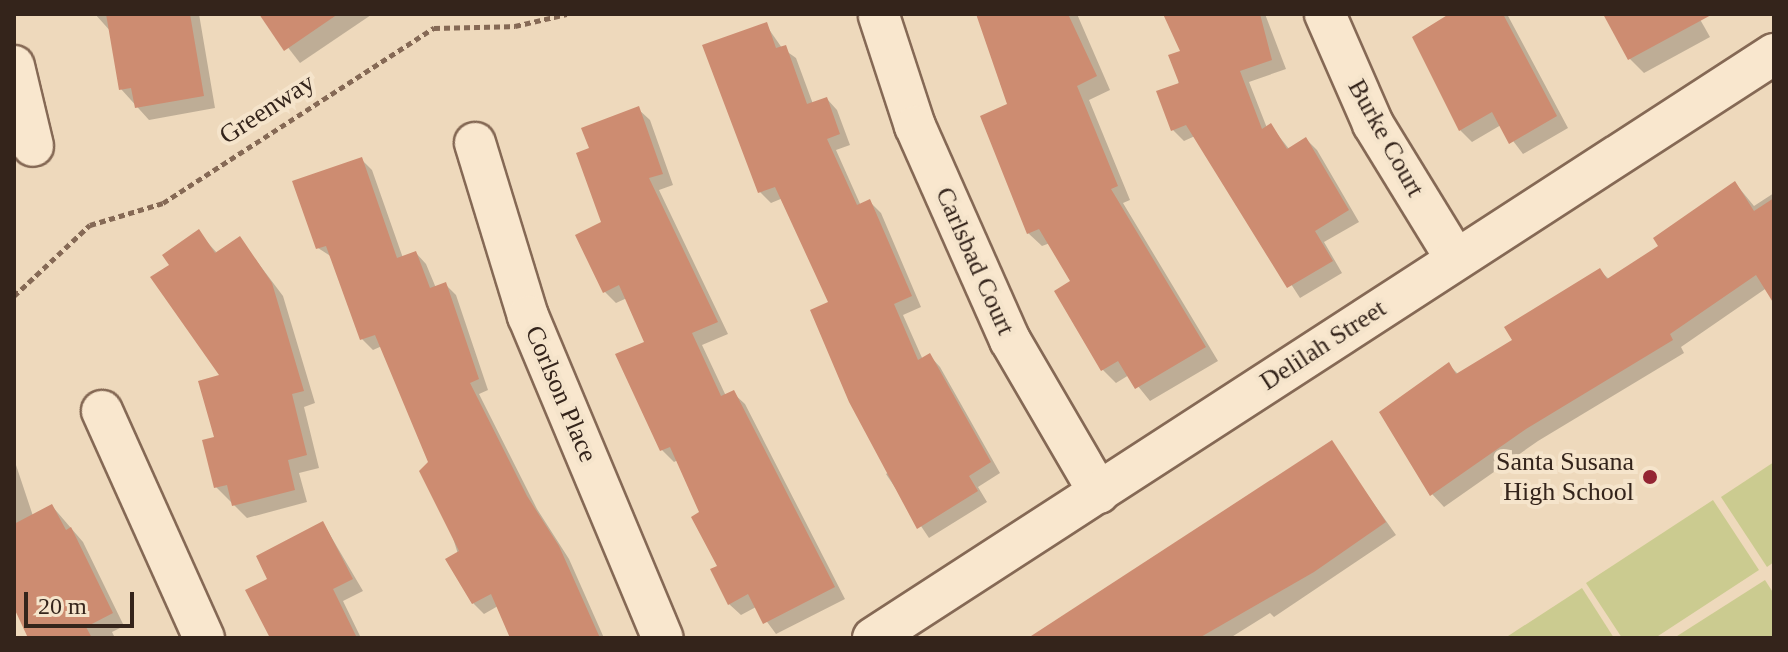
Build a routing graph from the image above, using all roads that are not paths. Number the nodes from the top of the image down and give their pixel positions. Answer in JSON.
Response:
{"nodes":[{"id":1,"x":1325,"y":14,"type":"edge"},
{"id":2,"x":879,"y":16,"type":"dead end"},
{"id":3,"x":1774,"y":54,"type":"edge"},
{"id":4,"x":14,"y":66,"type":"edge"},
{"id":5,"x":475,"y":143,"type":"dead end"},
{"id":6,"x":33,"y":146,"type":"dead end"},
{"id":7,"x":1455,"y":258,"type":"junction"},
{"id":8,"x":102,"y":411,"type":"dead end"},
{"id":9,"x":1099,"y":493,"type":"junction"},
{"id":10,"x":204,"y":638,"type":"edge"},
{"id":11,"x":663,"y":638,"type":"edge"},
{"id":12,"x":873,"y":638,"type":"edge"}],
"edges":[{"from":1,"to":7,"type":"street","name":"Burke Court"},
{"from":2,"to":9,"type":"street","name":"Carlsbad Court"},
{"from":3,"to":7,"type":"street","name":"Delilah Street"},
{"from":4,"to":6,"type":"street"},
{"from":5,"to":11,"type":"street","name":"Corlson Place"},
{"from":7,"to":9,"type":"street","name":"Delilah Street"},
{"from":8,"to":10,"type":"street"},
{"from":9,"to":12,"type":"street","name":"Delilah Street"}]}
